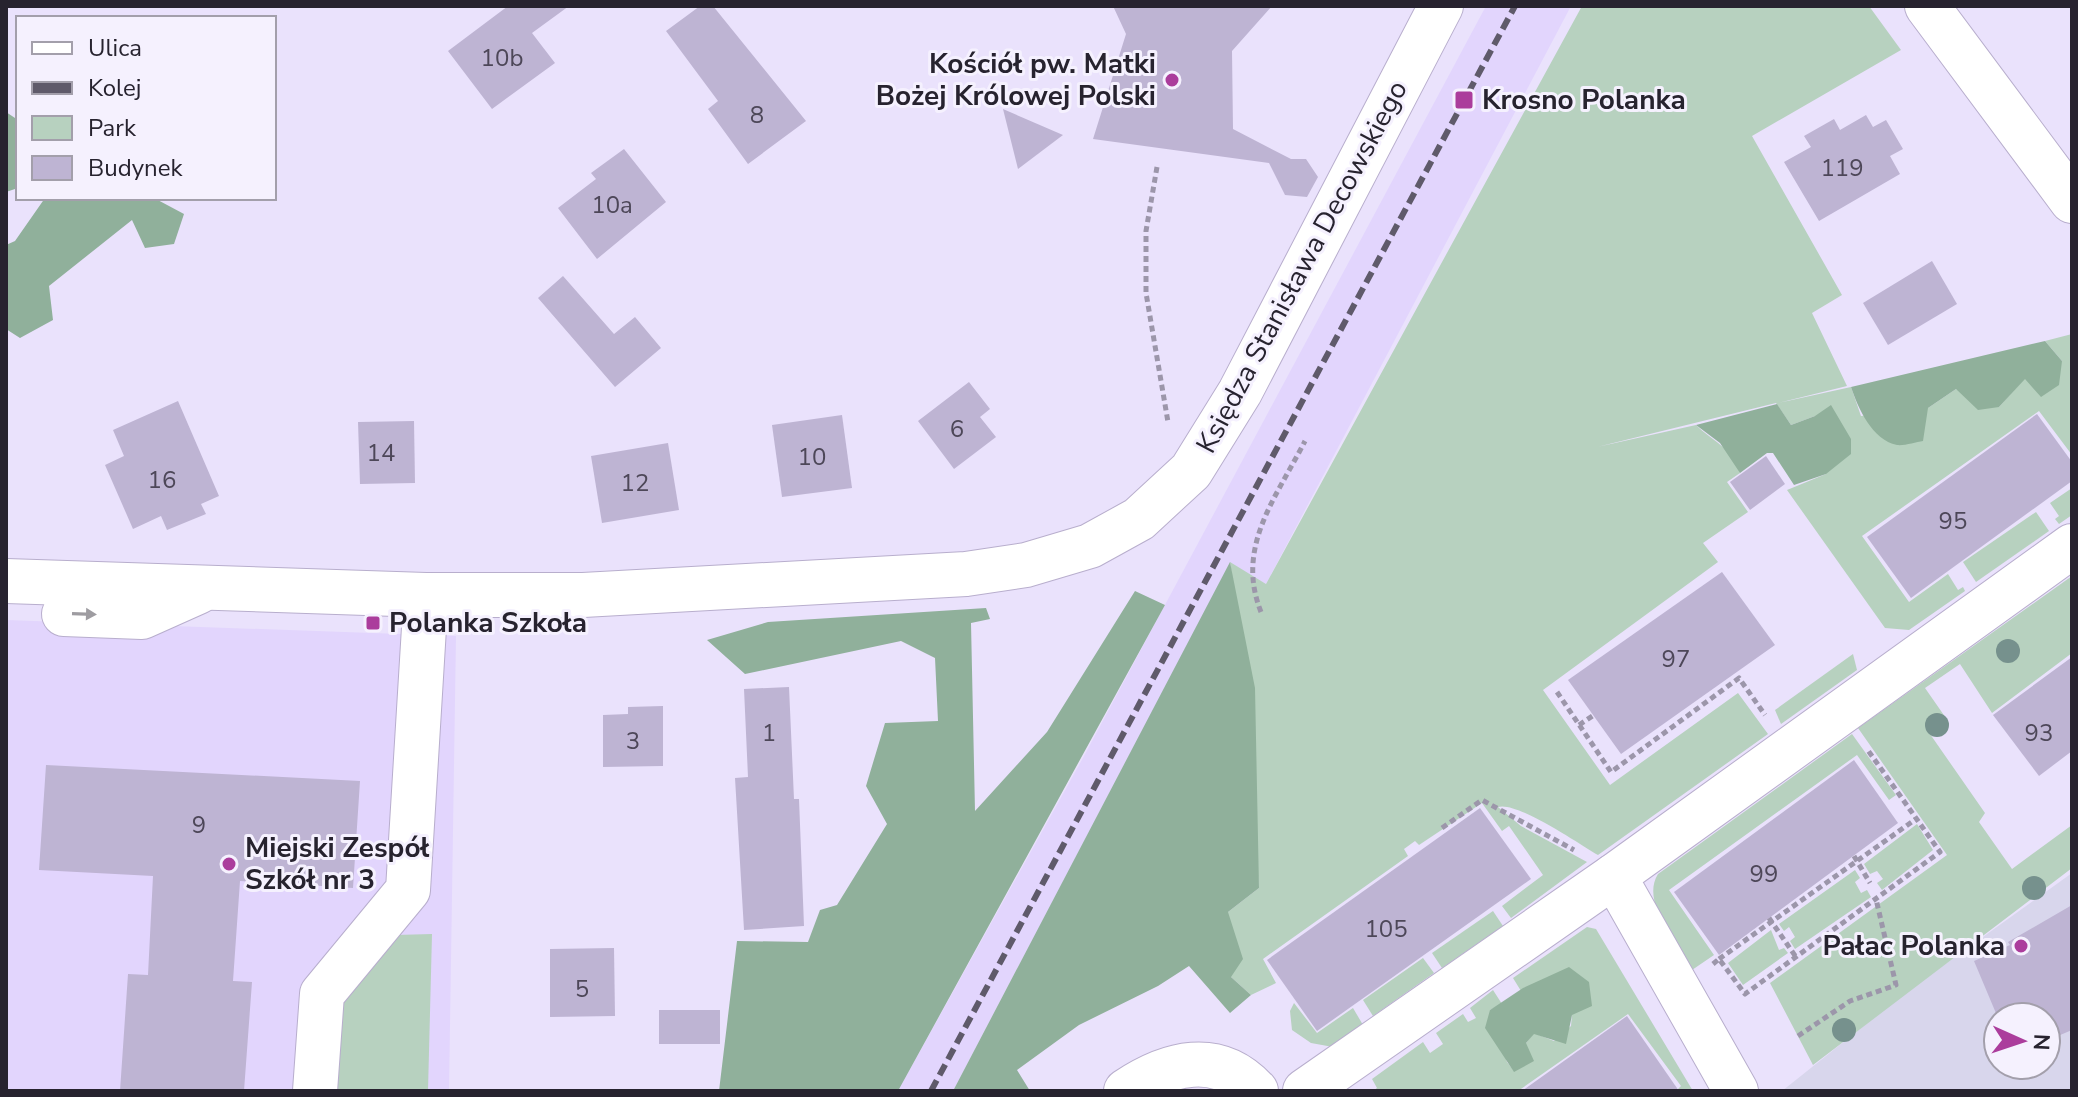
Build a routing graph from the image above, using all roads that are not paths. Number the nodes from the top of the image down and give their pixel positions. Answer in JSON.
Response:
{"nodes":[{"id":1,"x":1441,"y":6,"type":"edge"},
{"id":2,"x":1927,"y":6,"type":"edge"},
{"id":3,"x":2072,"y":201,"type":"edge"},
{"id":4,"x":2072,"y":546,"type":"edge"},
{"id":5,"x":6,"y":581,"type":"edge"},
{"id":6,"x":207,"y":588,"type":"junction"},
{"id":7,"x":426,"y":595,"type":"junction"},
{"id":8,"x":6,"y":611,"type":"edge"},
{"id":9,"x":1600,"y":866,"type":"junction"},
{"id":10,"x":315,"y":1091,"type":"edge"},
{"id":11,"x":1126,"y":1091,"type":"edge"},
{"id":12,"x":1256,"y":1091,"type":"edge"},
{"id":13,"x":1305,"y":1091,"type":"edge"},
{"id":14,"x":1736,"y":1091,"type":"edge"}],
"edges":[{"from":1,"to":7,"type":"street","name":"Księdza Stanisława Decowskiego"},
{"from":2,"to":3,"type":"street"},
{"from":4,"to":9,"type":"street"},
{"from":5,"to":6,"type":"street","name":"Księdza Stanisława Decowskiego"},
{"from":6,"to":7,"type":"street","name":"Księdza Stanisława Decowskiego"},
{"from":8,"to":6,"type":"street","one_way":true},
{"from":7,"to":10,"type":"street"},
{"from":9,"to":13,"type":"street"},
{"from":9,"to":14,"type":"street"},
{"from":11,"to":12,"type":"street"}]}
